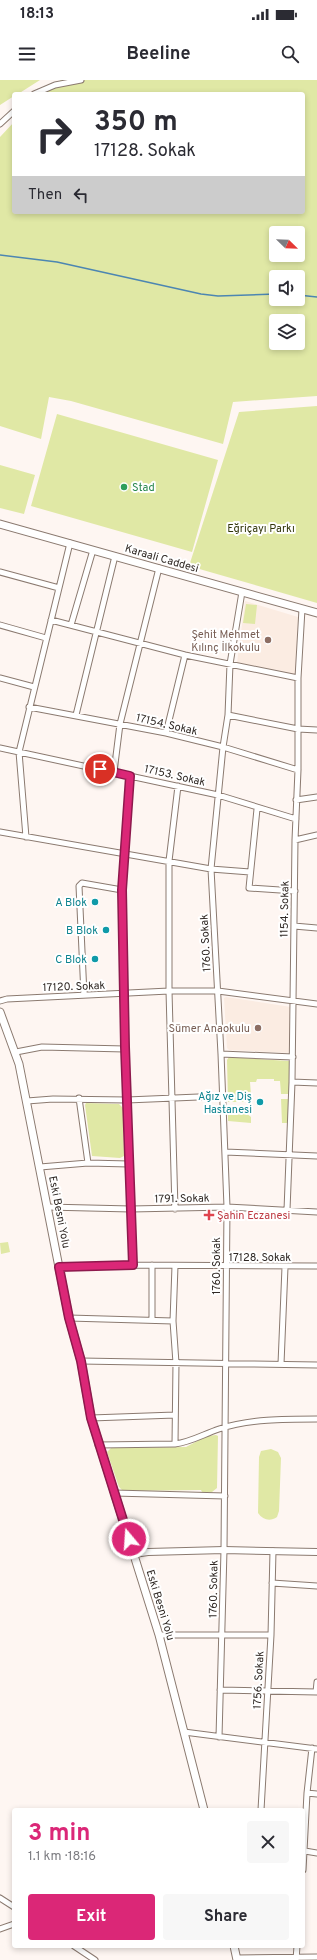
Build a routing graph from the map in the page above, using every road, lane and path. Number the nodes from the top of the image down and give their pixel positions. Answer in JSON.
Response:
{"nodes":[{"id":1,"x":81,"y":80,"type":"edge"},
{"id":2,"x":39,"y":92,"type":"edge"},
{"id":3,"x":12,"y":113,"type":"edge"},
{"id":4,"x":0,"y":124,"type":"edge"},
{"id":5,"x":0,"y":524,"type":"edge"},
{"id":6,"x":70,"y":543,"type":"junction"},
{"id":7,"x":93,"y":550,"type":"junction"},
{"id":8,"x":115,"y":556,"type":"junction"},
{"id":9,"x":159,"y":568,"type":"junction"},
{"id":10,"x":0,"y":572,"type":"edge"},
{"id":11,"x":59,"y":588,"type":"junction"},
{"id":12,"x":242,"y":592,"type":"junction"},
{"id":13,"x":302,"y":609,"type":"junction"},
{"id":14,"x":317,"y":612,"type":"edge"},
{"id":15,"x":51,"y":620,"type":"junction"},
{"id":16,"x":0,"y":625,"type":"edge"},
{"id":17,"x":71,"y":625,"type":"junction"},
{"id":18,"x":97,"y":631,"type":"junction"},
{"id":19,"x":46,"y":638,"type":"junction"},
{"id":20,"x":141,"y":643,"type":"junction"},
{"id":21,"x":185,"y":655,"type":"junction"},
{"id":22,"x":230,"y":664,"type":"junction"},
{"id":23,"x":0,"y":678,"type":"edge"},
{"id":24,"x":298,"y":678,"type":"junction"},
{"id":25,"x":34,"y":687,"type":"junction"},
{"id":26,"x":29,"y":707,"type":"junction"},
{"id":27,"x":76,"y":715,"type":"junction"},
{"id":28,"x":228,"y":715,"type":"junction"},
{"id":29,"x":120,"y":724,"type":"junction"},
{"id":30,"x":298,"y":729,"type":"junction"},
{"id":31,"x":317,"y":730,"type":"edge"},
{"id":32,"x":166,"y":733,"type":"junction"},
{"id":33,"x":223,"y":747,"type":"junction"},
{"id":34,"x":0,"y":748,"type":"edge"},
{"id":35,"x":19,"y":752,"type":"junction"},
{"id":36,"x":298,"y":770,"type":"junction"},
{"id":37,"x":114,"y":772,"type":"junction"},
{"id":38,"x":130,"y":776,"type":"junction"},
{"id":39,"x":178,"y":786,"type":"junction"},
{"id":40,"x":218,"y":795,"type":"junction"},
{"id":41,"x":317,"y":797,"type":"edge"},
{"id":42,"x":296,"y":800,"type":"junction"},
{"id":43,"x":257,"y":809,"type":"junction"},
{"id":44,"x":296,"y":819,"type":"junction"},
{"id":45,"x":0,"y":832,"type":"edge"},
{"id":46,"x":317,"y":835,"type":"edge"},
{"id":47,"x":26,"y":837,"type":"junction"},
{"id":48,"x":295,"y":840,"type":"junction"},
{"id":49,"x":125,"y":854,"type":"junction"},
{"id":50,"x":170,"y":861,"type":"junction"},
{"id":51,"x":211,"y":869,"type":"junction"},
{"id":52,"x":250,"y":872,"type":"junction"},
{"id":53,"x":122,"y":890,"type":"junction"},
{"id":54,"x":295,"y":891,"type":"junction"},
{"id":55,"x":294,"y":926,"type":"junction"},
{"id":56,"x":317,"y":928,"type":"edge"},
{"id":57,"x":169,"y":991,"type":"junction"},
{"id":58,"x":218,"y":991,"type":"junction"},
{"id":59,"x":125,"y":994,"type":"junction"},
{"id":60,"x":84,"y":995,"type":"junction"},
{"id":61,"x":294,"y":1001,"type":"junction"},
{"id":62,"x":0,"y":1002,"type":"edge"},
{"id":63,"x":317,"y":1004,"type":"edge"},
{"id":64,"x":0,"y":1012,"type":"edge"},
{"id":65,"x":125,"y":1049,"type":"junction"},
{"id":66,"x":16,"y":1052,"type":"junction"},
{"id":67,"x":221,"y":1054,"type":"junction"},
{"id":68,"x":293,"y":1057,"type":"junction"},
{"id":69,"x":292,"y":1082,"type":"junction"},
{"id":70,"x":317,"y":1083,"type":"edge"},
{"id":71,"x":222,"y":1096,"type":"junction"},
{"id":72,"x":79,"y":1098,"type":"junction"},
{"id":73,"x":170,"y":1098,"type":"junction"},
{"id":74,"x":127,"y":1100,"type":"junction"},
{"id":75,"x":27,"y":1101,"type":"junction"},
{"id":76,"x":226,"y":1152,"type":"junction"},
{"id":77,"x":290,"y":1155,"type":"junction"},
{"id":78,"x":317,"y":1156,"type":"edge"},
{"id":79,"x":88,"y":1163,"type":"junction"},
{"id":80,"x":129,"y":1164,"type":"junction"},
{"id":81,"x":40,"y":1167,"type":"junction"},
{"id":82,"x":47,"y":1207,"type":"junction"},
{"id":83,"x":227,"y":1207,"type":"junction"},
{"id":84,"x":132,"y":1209,"type":"junction"},
{"id":85,"x":175,"y":1209,"type":"junction"},
{"id":86,"x":287,"y":1210,"type":"junction"},
{"id":87,"x":317,"y":1212,"type":"edge"},
{"id":88,"x":133,"y":1265,"type":"junction"},
{"id":89,"x":152,"y":1265,"type":"junction"},
{"id":90,"x":175,"y":1266,"type":"junction"},
{"id":91,"x":317,"y":1266,"type":"edge"},
{"id":92,"x":59,"y":1267,"type":"junction"},
{"id":93,"x":226,"y":1267,"type":"junction"},
{"id":94,"x":285,"y":1267,"type":"junction"},
{"id":95,"x":69,"y":1318,"type":"junction"},
{"id":96,"x":152,"y":1319,"type":"junction"},
{"id":97,"x":173,"y":1321,"type":"junction"},
{"id":98,"x":81,"y":1361,"type":"junction"},
{"id":99,"x":176,"y":1363,"type":"junction"},
{"id":100,"x":226,"y":1364,"type":"junction"},
{"id":101,"x":282,"y":1364,"type":"junction"},
{"id":102,"x":317,"y":1365,"type":"edge"},
{"id":103,"x":175,"y":1415,"type":"junction"},
{"id":104,"x":91,"y":1418,"type":"junction"},
{"id":105,"x":317,"y":1419,"type":"edge"},
{"id":106,"x":226,"y":1427,"type":"junction"},
{"id":107,"x":175,"y":1444,"type":"junction"},
{"id":108,"x":98,"y":1446,"type":"junction"},
{"id":109,"x":114,"y":1494,"type":"junction"},
{"id":110,"x":225,"y":1496,"type":"junction"},
{"id":111,"x":224,"y":1550,"type":"junction"},
{"id":112,"x":274,"y":1551,"type":"junction"},
{"id":113,"x":317,"y":1552,"type":"edge"},
{"id":114,"x":134,"y":1554,"type":"junction"},
{"id":115,"x":272,"y":1583,"type":"junction"},
{"id":116,"x":317,"y":1586,"type":"edge"},
{"id":117,"x":222,"y":1634,"type":"junction"},
{"id":118,"x":159,"y":1635,"type":"junction"},
{"id":119,"x":271,"y":1635,"type":"junction"},
{"id":120,"x":317,"y":1682,"type":"edge"},
{"id":121,"x":220,"y":1690,"type":"junction"},
{"id":122,"x":268,"y":1692,"type":"junction"},
{"id":123,"x":316,"y":1692,"type":"edge"},
{"id":124,"x":184,"y":1732,"type":"junction"},
{"id":125,"x":219,"y":1737,"type":"junction"},
{"id":126,"x":264,"y":1741,"type":"junction"},
{"id":127,"x":314,"y":1748,"type":"edge"},
{"id":128,"x":307,"y":1793,"type":"junction"},
{"id":129,"x":317,"y":1794,"type":"edge"},
{"id":130,"x":203,"y":1808,"type":"edge"},
{"id":131,"x":261,"y":1808,"type":"edge"},
{"id":132,"x":305,"y":1825,"type":"edge"},
{"id":133,"x":305,"y":1851,"type":"edge"},
{"id":134,"x":317,"y":1853,"type":"edge"},
{"id":135,"x":0,"y":1898,"type":"edge"},
{"id":136,"x":12,"y":1906,"type":"edge"},
{"id":137,"x":12,"y":1925,"type":"edge"},
{"id":138,"x":0,"y":1929,"type":"edge"},
{"id":139,"x":77,"y":1948,"type":"edge"},
{"id":140,"x":234,"y":1948,"type":"edge"},
{"id":141,"x":297,"y":1948,"type":"edge"},
{"id":142,"x":317,"y":1957,"type":"edge"},
{"id":143,"x":237,"y":1959,"type":"edge"},
{"id":144,"x":296,"y":1959,"type":"edge"},
{"id":145,"x":95,"y":1960,"type":"edge"}],
"edges":[{"from":1,"to":2,"type":"street"},
{"from":3,"to":4,"type":"street"},
{"from":5,"to":6,"type":"main road","name":"Karaali Caddesi"},
{"from":6,"to":7,"type":"main road","name":"Karaali Caddesi"},
{"from":6,"to":11,"type":"street"},
{"from":7,"to":8,"type":"main road","name":"Karaali Caddesi"},
{"from":7,"to":17,"type":"street"},
{"from":8,"to":9,"type":"main road","name":"Karaali Caddesi"},
{"from":8,"to":18,"type":"street"},
{"from":9,"to":12,"type":"main road","name":"Karaali Caddesi"},
{"from":9,"to":20,"type":"street"},
{"from":10,"to":11,"type":"street"},
{"from":11,"to":15,"type":"street"},
{"from":12,"to":13,"type":"main road","name":"Karaali Caddesi"},
{"from":12,"to":22,"type":"street","name":"1760. Sokak"},
{"from":13,"to":14,"type":"main road","name":"Karaali Caddesi"},
{"from":13,"to":24,"type":"street","name":"1154. Sokak"},
{"from":15,"to":17,"type":"street"},
{"from":15,"to":19,"type":"street"},
{"from":16,"to":19,"type":"street"},
{"from":17,"to":18,"type":"street"},
{"from":18,"to":20,"type":"street"},
{"from":18,"to":27,"type":"street"},
{"from":19,"to":25,"type":"street"},
{"from":20,"to":21,"type":"street"},
{"from":20,"to":29,"type":"street"},
{"from":21,"to":22,"type":"street"},
{"from":21,"to":32,"type":"street"},
{"from":22,"to":24,"type":"street"},
{"from":22,"to":28,"type":"street","name":"1760. Sokak"},
{"from":23,"to":25,"type":"street"},
{"from":24,"to":30,"type":"street","name":"1154. Sokak"},
{"from":25,"to":26,"type":"street"},
{"from":26,"to":27,"type":"street","name":"17154. Sokak"},
{"from":26,"to":35,"type":"street"},
{"from":27,"to":29,"type":"street","name":"17154. Sokak"},
{"from":28,"to":30,"type":"street"},
{"from":28,"to":33,"type":"street","name":"1760. Sokak"},
{"from":29,"to":32,"type":"street","name":"17154. Sokak"},
{"from":29,"to":37,"type":"street"},
{"from":30,"to":31,"type":"street"},
{"from":30,"to":36,"type":"street","name":"1154. Sokak"},
{"from":32,"to":33,"type":"street","name":"17154. Sokak"},
{"from":33,"to":36,"type":"street","name":"17154. Sokak"},
{"from":33,"to":40,"type":"street","name":"1760. Sokak"},
{"from":34,"to":35,"type":"street","name":"17153. Sokak"},
{"from":35,"to":37,"type":"street","name":"17153. Sokak"},
{"from":35,"to":47,"type":"street"},
{"from":36,"to":42,"type":"street","name":"1154. Sokak"},
{"from":37,"to":38,"type":"street","name":"17153. Sokak"},
{"from":38,"to":39,"type":"street","name":"17153. Sokak"},
{"from":38,"to":49,"type":"street"},
{"from":39,"to":40,"type":"street","name":"17153. Sokak"},
{"from":39,"to":50,"type":"street"},
{"from":40,"to":43,"type":"street","name":"17153. Sokak"},
{"from":40,"to":51,"type":"street","name":"1760. Sokak"},
{"from":41,"to":42,"type":"street"},
{"from":42,"to":44,"type":"street","name":"1154. Sokak"},
{"from":43,"to":44,"type":"street","name":"17153. Sokak"},
{"from":43,"to":52,"type":"street"},
{"from":44,"to":48,"type":"street","name":"1154. Sokak"},
{"from":45,"to":47,"type":"street"},
{"from":46,"to":48,"type":"street"},
{"from":47,"to":49,"type":"street"},
{"from":48,"to":54,"type":"street","name":"1154. Sokak"},
{"from":49,"to":50,"type":"street"},
{"from":49,"to":53,"type":"street"},
{"from":50,"to":51,"type":"street"},
{"from":50,"to":57,"type":"street"},
{"from":51,"to":52,"type":"street"},
{"from":51,"to":58,"type":"street","name":"1760. Sokak"},
{"from":52,"to":54,"type":"street"},
{"from":53,"to":59,"type":"street"},
{"from":53,"to":60,"type":"street"},
{"from":54,"to":55,"type":"street","name":"1154. Sokak"},
{"from":55,"to":56,"type":"street"},
{"from":55,"to":61,"type":"street","name":"1154. Sokak"},
{"from":57,"to":58,"type":"street","name":"17120. Sokak"},
{"from":57,"to":59,"type":"street","name":"17120. Sokak"},
{"from":57,"to":73,"type":"street"},
{"from":58,"to":61,"type":"street","name":"17120. Sokak"},
{"from":58,"to":67,"type":"street","name":"1760. Sokak"},
{"from":59,"to":60,"type":"street","name":"17120. Sokak"},
{"from":59,"to":65,"type":"street"},
{"from":60,"to":62,"type":"street","name":"17120. Sokak"},
{"from":61,"to":63,"type":"street","name":"17120. Sokak"},
{"from":61,"to":68,"type":"street","name":"1154. Sokak"},
{"from":64,"to":66,"type":"main road","name":"Eski Besni Yolu"},
{"from":65,"to":66,"type":"street"},
{"from":65,"to":74,"type":"street"},
{"from":66,"to":75,"type":"main road","name":"Eski Besni Yolu"},
{"from":67,"to":68,"type":"street"},
{"from":67,"to":71,"type":"street","name":"1760. Sokak"},
{"from":68,"to":69,"type":"street","name":"1154. Sokak"},
{"from":69,"to":70,"type":"street"},
{"from":69,"to":77,"type":"street","name":"1154. Sokak"},
{"from":71,"to":73,"type":"street"},
{"from":71,"to":76,"type":"street","name":"1760. Sokak"},
{"from":72,"to":74,"type":"street"},
{"from":72,"to":75,"type":"street"},
{"from":72,"to":79,"type":"street"},
{"from":73,"to":74,"type":"street"},
{"from":73,"to":85,"type":"street"},
{"from":74,"to":80,"type":"street"},
{"from":75,"to":81,"type":"main road","name":"Eski Besni Yolu"},
{"from":76,"to":77,"type":"street"},
{"from":76,"to":83,"type":"street","name":"1760. Sokak"},
{"from":77,"to":78,"type":"street"},
{"from":77,"to":86,"type":"street","name":"1154. Sokak"},
{"from":79,"to":80,"type":"street"},
{"from":79,"to":81,"type":"street"},
{"from":80,"to":84,"type":"street"},
{"from":81,"to":82,"type":"main road","name":"Eski Besni Yolu"},
{"from":82,"to":84,"type":"street","name":"1791. Sokak"},
{"from":82,"to":92,"type":"main road","name":"Eski Besni Yolu"},
{"from":83,"to":85,"type":"street","name":"1791. Sokak"},
{"from":83,"to":86,"type":"street","name":"1791. Sokak"},
{"from":83,"to":93,"type":"street","name":"1760. Sokak"},
{"from":84,"to":85,"type":"street","name":"1791. Sokak"},
{"from":84,"to":88,"type":"street"},
{"from":86,"to":87,"type":"street","name":"1791. Sokak"},
{"from":88,"to":89,"type":"street","name":"17128. Sokak"},
{"from":88,"to":92,"type":"street","name":"17128. Sokak"},
{"from":89,"to":90,"type":"street","name":"17128. Sokak"},
{"from":89,"to":96,"type":"street"},
{"from":90,"to":93,"type":"street","name":"17128. Sokak"},
{"from":90,"to":97,"type":"street"},
{"from":91,"to":94,"type":"street","name":"17128. Sokak"},
{"from":92,"to":95,"type":"main road","name":"Eski Besni Yolu"},
{"from":93,"to":94,"type":"street","name":"17128. Sokak"},
{"from":93,"to":100,"type":"street","name":"1760. Sokak"},
{"from":94,"to":101,"type":"street"},
{"from":95,"to":96,"type":"street"},
{"from":95,"to":98,"type":"main road","name":"Eski Besni Yolu"},
{"from":96,"to":97,"type":"street"},
{"from":97,"to":99,"type":"street"},
{"from":98,"to":99,"type":"street"},
{"from":98,"to":104,"type":"main road","name":"Eski Besni Yolu"},
{"from":99,"to":100,"type":"street"},
{"from":99,"to":103,"type":"street"},
{"from":100,"to":101,"type":"street"},
{"from":100,"to":106,"type":"street","name":"1760. Sokak"},
{"from":101,"to":102,"type":"street"},
{"from":103,"to":104,"type":"street"},
{"from":103,"to":107,"type":"street"},
{"from":104,"to":108,"type":"main road","name":"Eski Besni Yolu"},
{"from":105,"to":106,"type":"street"},
{"from":106,"to":107,"type":"street"},
{"from":106,"to":110,"type":"street","name":"1760. Sokak"},
{"from":107,"to":108,"type":"street"},
{"from":108,"to":109,"type":"main road","name":"Eski Besni Yolu"},
{"from":109,"to":110,"type":"street"},
{"from":109,"to":114,"type":"main road","name":"Eski Besni Yolu"},
{"from":110,"to":111,"type":"street","name":"1760. Sokak"},
{"from":111,"to":112,"type":"street"},
{"from":111,"to":114,"type":"street"},
{"from":111,"to":117,"type":"street","name":"1760. Sokak"},
{"from":112,"to":113,"type":"street"},
{"from":112,"to":115,"type":"street","name":"1756. Sokak"},
{"from":114,"to":118,"type":"main road","name":"Eski Besni Yolu"},
{"from":115,"to":116,"type":"street"},
{"from":115,"to":119,"type":"street","name":"1756. Sokak"},
{"from":117,"to":118,"type":"street"},
{"from":117,"to":119,"type":"street"},
{"from":117,"to":121,"type":"street","name":"1760. Sokak"},
{"from":118,"to":124,"type":"main road","name":"Eski Besni Yolu"},
{"from":119,"to":122,"type":"street","name":"1756. Sokak"},
{"from":120,"to":123,"type":"street"},
{"from":121,"to":122,"type":"street"},
{"from":121,"to":125,"type":"street","name":"1760. Sokak"},
{"from":122,"to":123,"type":"street"},
{"from":122,"to":126,"type":"street","name":"1756. Sokak"},
{"from":124,"to":125,"type":"street"},
{"from":124,"to":130,"type":"main road","name":"Eski Besni Yolu"},
{"from":125,"to":126,"type":"street"},
{"from":126,"to":127,"type":"street"},
{"from":126,"to":131,"type":"street","name":"1756. Sokak"},
{"from":127,"to":128,"type":"street"},
{"from":128,"to":129,"type":"street"},
{"from":128,"to":132,"type":"street"},
{"from":133,"to":134,"type":"street"},
{"from":135,"to":136,"type":"street"},
{"from":137,"to":138,"type":"street"},
{"from":139,"to":145,"type":"street"},
{"from":140,"to":143,"type":"main road"},
{"from":141,"to":144,"type":"street"},
{"from":142,"to":144,"type":"street"},
{"from":143,"to":144,"type":"street"}]}
